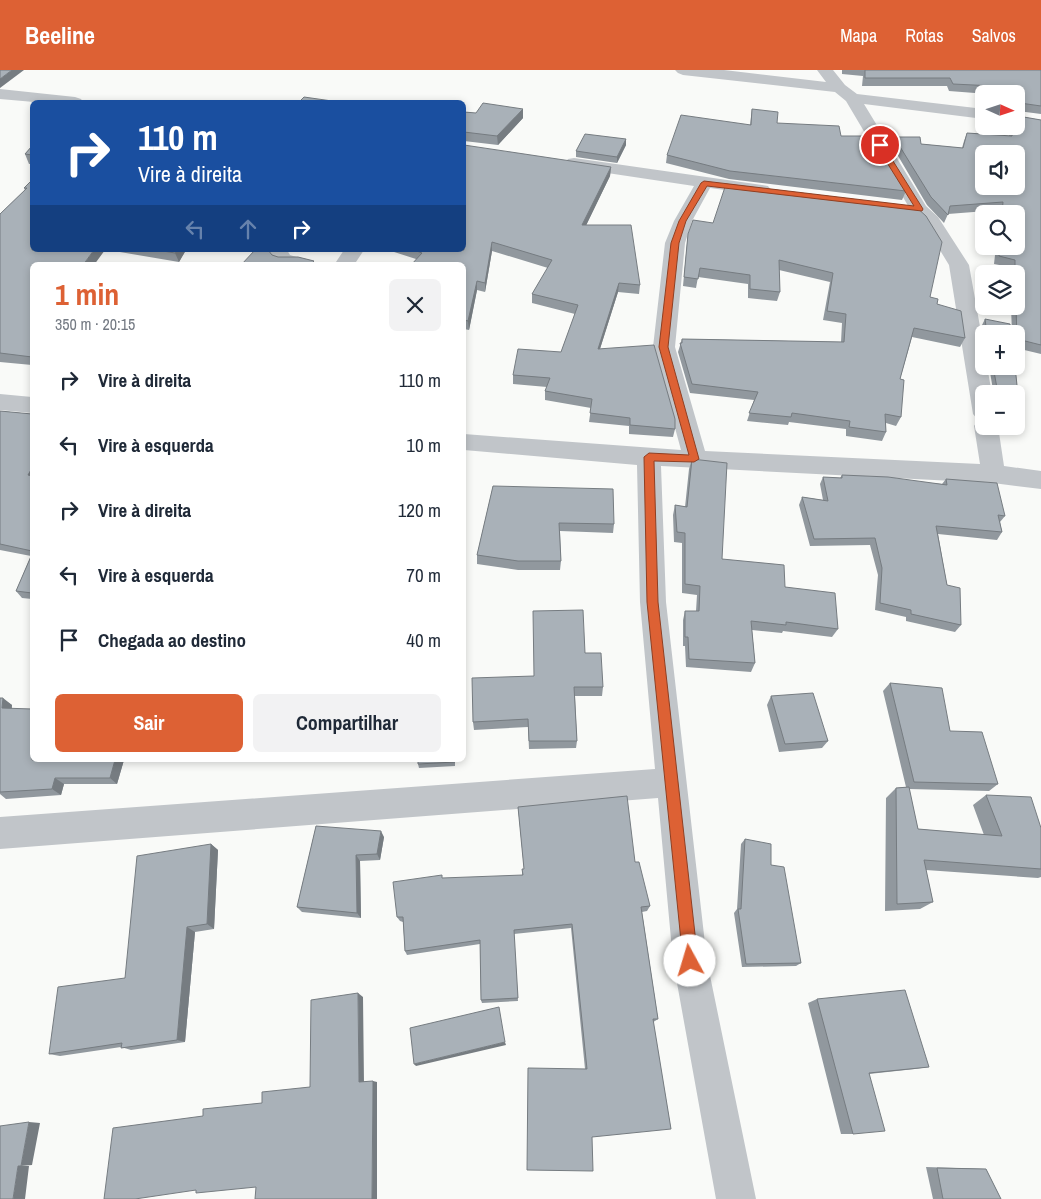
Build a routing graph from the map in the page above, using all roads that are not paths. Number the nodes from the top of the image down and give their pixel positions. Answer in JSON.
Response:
{"nodes":[{"id":1,"x":683,"y":70,"type":"edge"},
{"id":2,"x":825,"y":70,"type":"edge"},
{"id":3,"x":839,"y":88,"type":"junction"},
{"id":4,"x":0,"y":94,"type":"edge"},
{"id":5,"x":852,"y":98,"type":"junction"},
{"id":6,"x":56,"y":100,"type":"edge"},
{"id":7,"x":975,"y":113,"type":"edge"},
{"id":8,"x":560,"y":161,"type":"edge"},
{"id":9,"x":704,"y":183,"type":"junction"},
{"id":10,"x":782,"y":192,"type":"edge"},
{"id":11,"x":278,"y":252,"type":"edge"},
{"id":12,"x":292,"y":262,"type":"edge"},
{"id":13,"x":979,"y":385,"type":"edge"},
{"id":14,"x":0,"y":402,"type":"edge"},
{"id":15,"x":30,"y":405,"type":"edge"},
{"id":16,"x":987,"y":435,"type":"edge"},
{"id":17,"x":466,"y":442,"type":"edge"},
{"id":18,"x":649,"y":457,"type":"junction"},
{"id":19,"x":694,"y":459,"type":"junction"},
{"id":20,"x":993,"y":474,"type":"junction"},
{"id":21,"x":1041,"y":480,"type":"edge"},
{"id":22,"x":672,"y":782,"type":"junction"},
{"id":23,"x":0,"y":833,"type":"edge"},
{"id":24,"x":736,"y":1199,"type":"edge"}],
"edges":[{"from":1,"to":3,"type":"street"},
{"from":2,"to":3,"type":"street"},
{"from":3,"to":5,"type":"street"},
{"from":4,"to":6,"type":"street"},
{"from":5,"to":7,"type":"street"},
{"from":5,"to":13,"type":"street"},
{"from":8,"to":9,"type":"street"},
{"from":9,"to":10,"type":"street"},
{"from":9,"to":19,"type":"street"},
{"from":11,"to":12,"type":"street"},
{"from":14,"to":15,"type":"street"},
{"from":16,"to":20,"type":"street"},
{"from":17,"to":18,"type":"street"},
{"from":18,"to":19,"type":"street"},
{"from":18,"to":22,"type":"street"},
{"from":19,"to":20,"type":"street"},
{"from":20,"to":21,"type":"street"},
{"from":22,"to":23,"type":"street"},
{"from":22,"to":24,"type":"street"}]}
